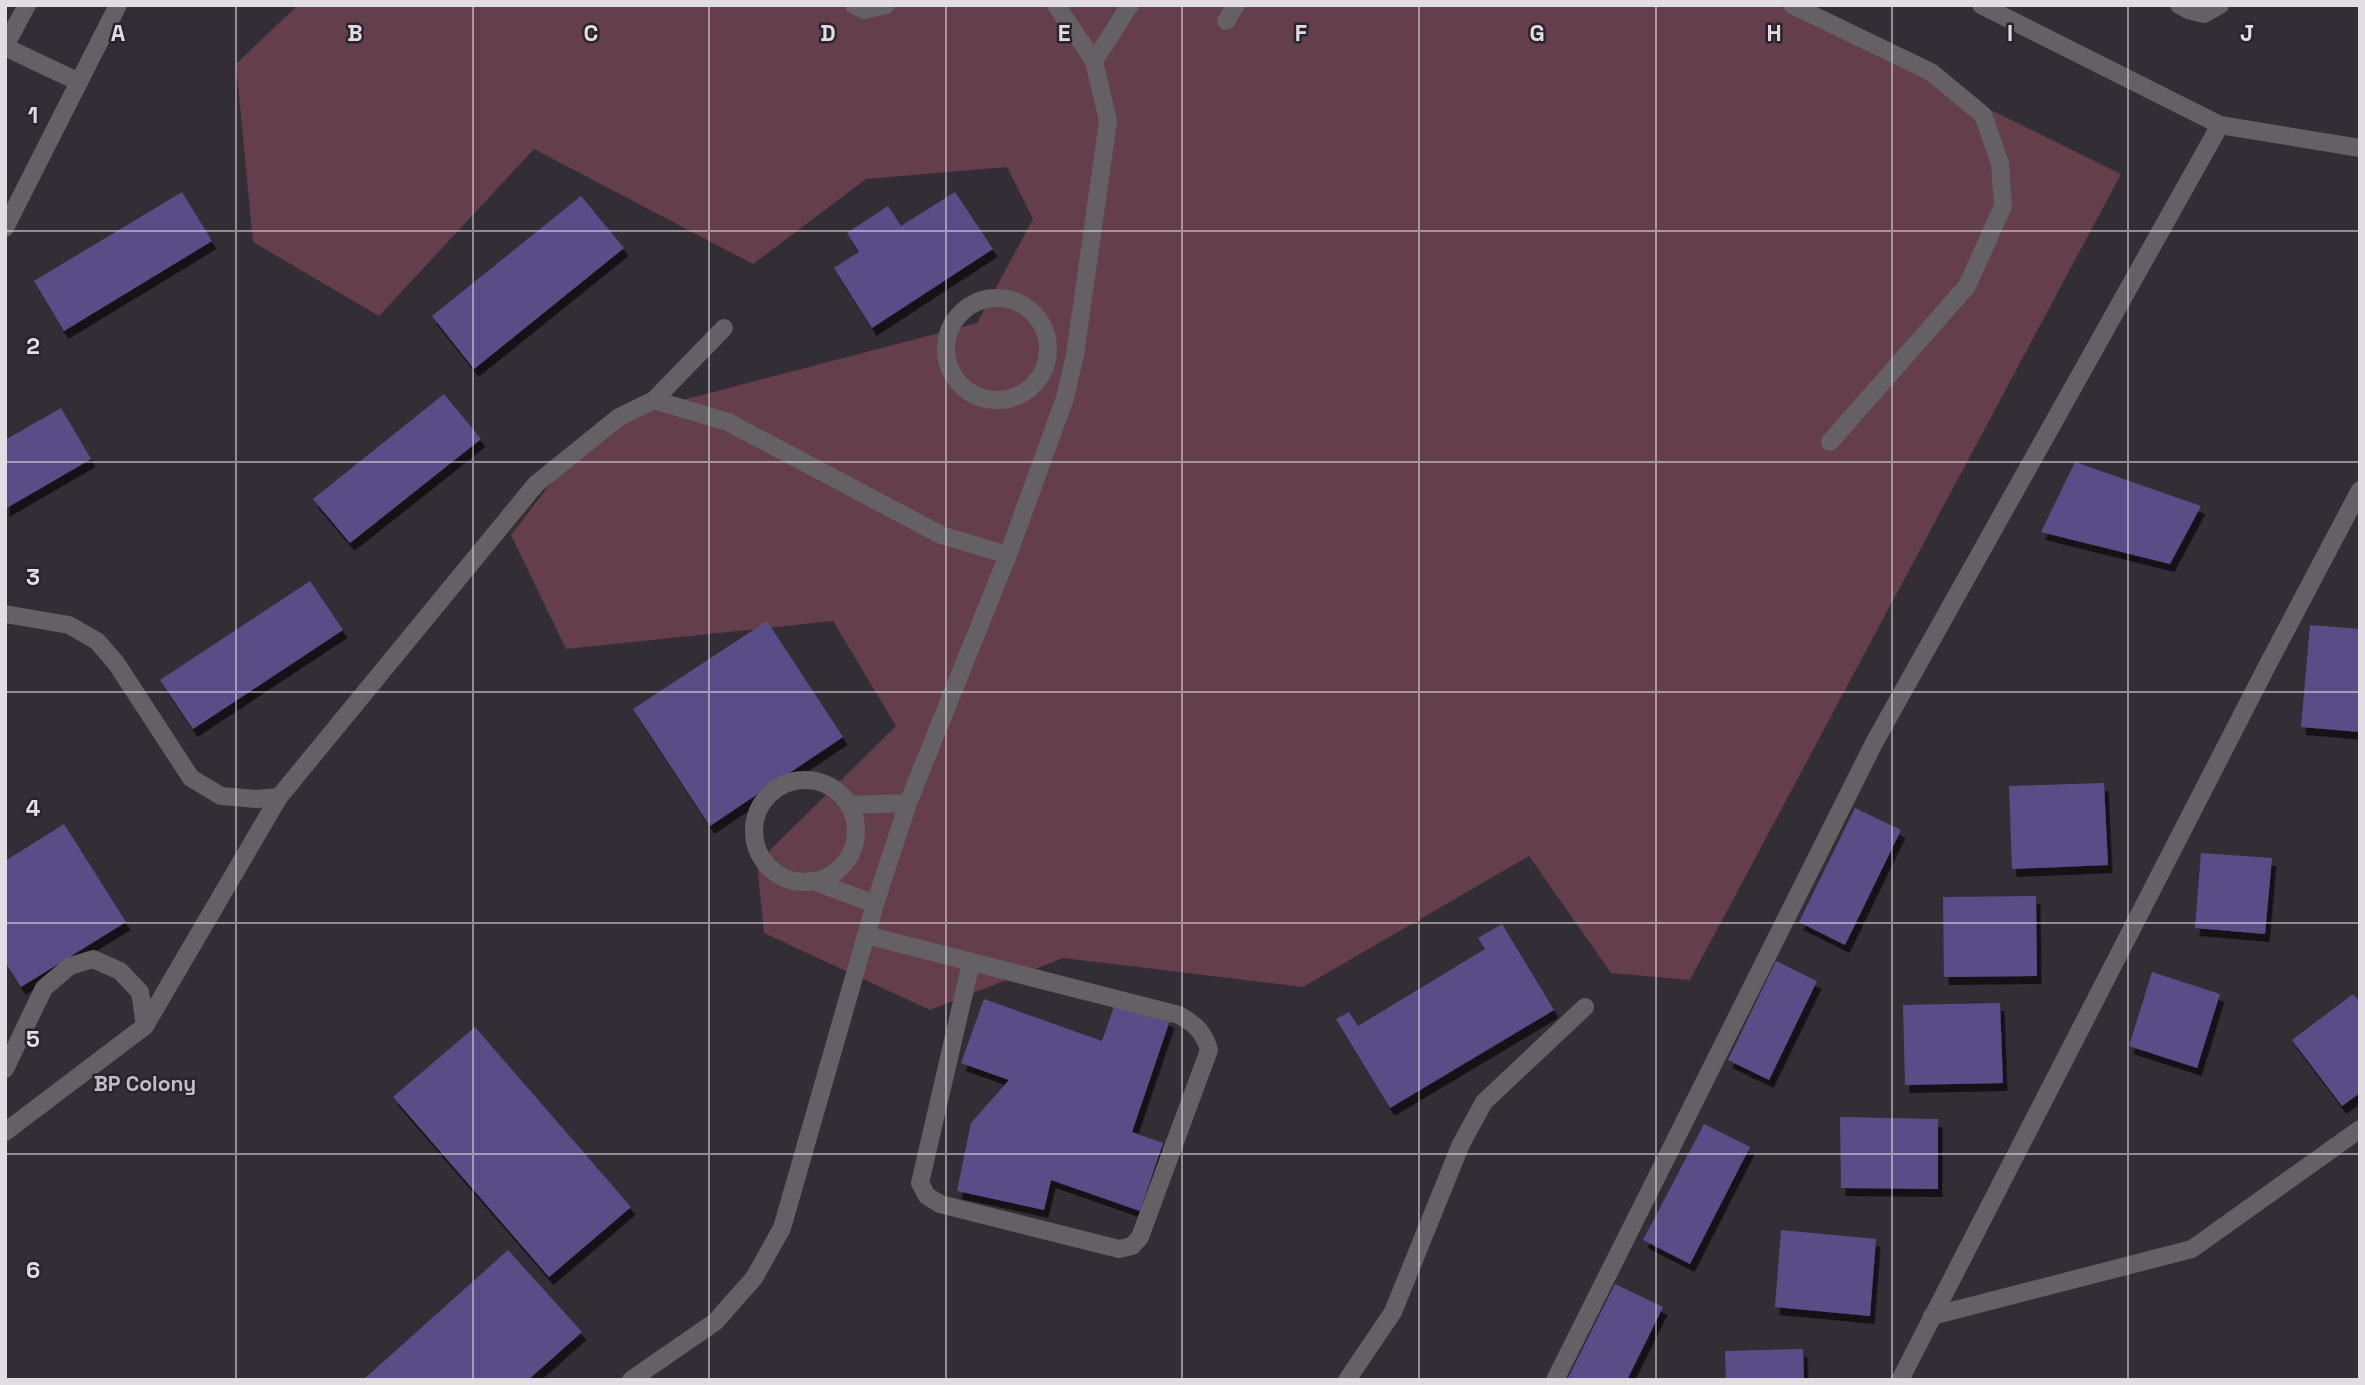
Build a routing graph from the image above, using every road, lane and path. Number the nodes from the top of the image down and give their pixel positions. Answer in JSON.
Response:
{"nodes":[{"id":1,"x":27,"y":5,"type":"edge"},
{"id":2,"x":118,"y":5,"type":"edge"},
{"id":3,"x":854,"y":5,"type":"edge"},
{"id":4,"x":886,"y":5,"type":"edge"},
{"id":5,"x":1056,"y":5,"type":"edge"},
{"id":6,"x":1130,"y":5,"type":"edge"},
{"id":7,"x":1236,"y":5,"type":"edge"},
{"id":8,"x":1792,"y":5,"type":"edge"},
{"id":9,"x":1981,"y":5,"type":"edge"},
{"id":10,"x":2179,"y":5,"type":"edge"},
{"id":11,"x":2220,"y":5,"type":"edge"},
{"id":12,"x":1226,"y":21,"type":"dead end"},
{"id":13,"x":5,"y":46,"type":"edge"},
{"id":14,"x":1094,"y":61,"type":"junction"},
{"id":15,"x":79,"y":82,"type":"junction"},
{"id":16,"x":2220,"y":125,"type":"junction"},
{"id":17,"x":2360,"y":148,"type":"edge"},
{"id":18,"x":7,"y":219,"type":"edge"},
{"id":19,"x":723,"y":328,"type":"dead end"},
{"id":20,"x":1048,"y":353,"type":"junction"},
{"id":21,"x":1075,"y":355,"type":"junction"},
{"id":22,"x":654,"y":400,"type":"junction"},
{"id":23,"x":1830,"y":442,"type":"dead end"},
{"id":24,"x":2360,"y":490,"type":"edge"},
{"id":25,"x":1008,"y":555,"type":"junction"},
{"id":26,"x":5,"y":614,"type":"edge"},
{"id":27,"x":279,"y":797,"type":"junction"},
{"id":28,"x":908,"y":803,"type":"junction"},
{"id":29,"x":849,"y":804,"type":"junction"},
{"id":30,"x":813,"y":881,"type":"junction"},
{"id":31,"x":875,"y":904,"type":"junction"},
{"id":32,"x":866,"y":935,"type":"junction"},
{"id":33,"x":971,"y":963,"type":"junction"},
{"id":34,"x":1585,"y":1007,"type":"dead end"},
{"id":35,"x":145,"y":1026,"type":"junction"},
{"id":36,"x":5,"y":1069,"type":"edge"},
{"id":37,"x":2360,"y":1129,"type":"edge"},
{"id":38,"x":5,"y":1132,"type":"edge"},
{"id":39,"x":1932,"y":1315,"type":"junction"},
{"id":40,"x":631,"y":1380,"type":"edge"},
{"id":41,"x":1347,"y":1380,"type":"edge"},
{"id":42,"x":1555,"y":1380,"type":"edge"},
{"id":43,"x":1900,"y":1380,"type":"edge"}],
"edges":[{"from":1,"to":13,"type":"street"},
{"from":2,"to":15,"type":"street"},
{"from":3,"to":4,"type":"street"},
{"from":5,"to":14,"type":"street"},
{"from":6,"to":14,"type":"street"},
{"from":7,"to":12,"type":"street"},
{"from":8,"to":23,"type":"street"},
{"from":9,"to":16,"type":"street"},
{"from":10,"to":11,"type":"street"},
{"from":13,"to":15,"type":"street"},
{"from":14,"to":21,"type":"street"},
{"from":15,"to":18,"type":"street"},
{"from":16,"to":17,"type":"street"},
{"from":16,"to":42,"type":"street"},
{"from":19,"to":22,"type":"street"},
{"from":20,"to":20,"type":"street"},
{"from":20,"to":21,"type":"street"},
{"from":21,"to":25,"type":"street"},
{"from":22,"to":25,"type":"street"},
{"from":22,"to":27,"type":"street"},
{"from":24,"to":39,"type":"street"},
{"from":25,"to":28,"type":"street"},
{"from":26,"to":27,"type":"street"},
{"from":27,"to":35,"type":"street"},
{"from":28,"to":29,"type":"street"},
{"from":28,"to":31,"type":"street"},
{"from":29,"to":30,"type":"street"},
{"from":29,"to":30,"type":"street"},
{"from":30,"to":31,"type":"street"},
{"from":31,"to":32,"type":"street"},
{"from":32,"to":33,"type":"street"},
{"from":32,"to":40,"type":"street"},
{"from":33,"to":33,"type":"street"},
{"from":34,"to":41,"type":"street"},
{"from":35,"to":36,"type":"street"},
{"from":35,"to":38,"type":"street"},
{"from":37,"to":39,"type":"street"},
{"from":39,"to":43,"type":"street"}]}
